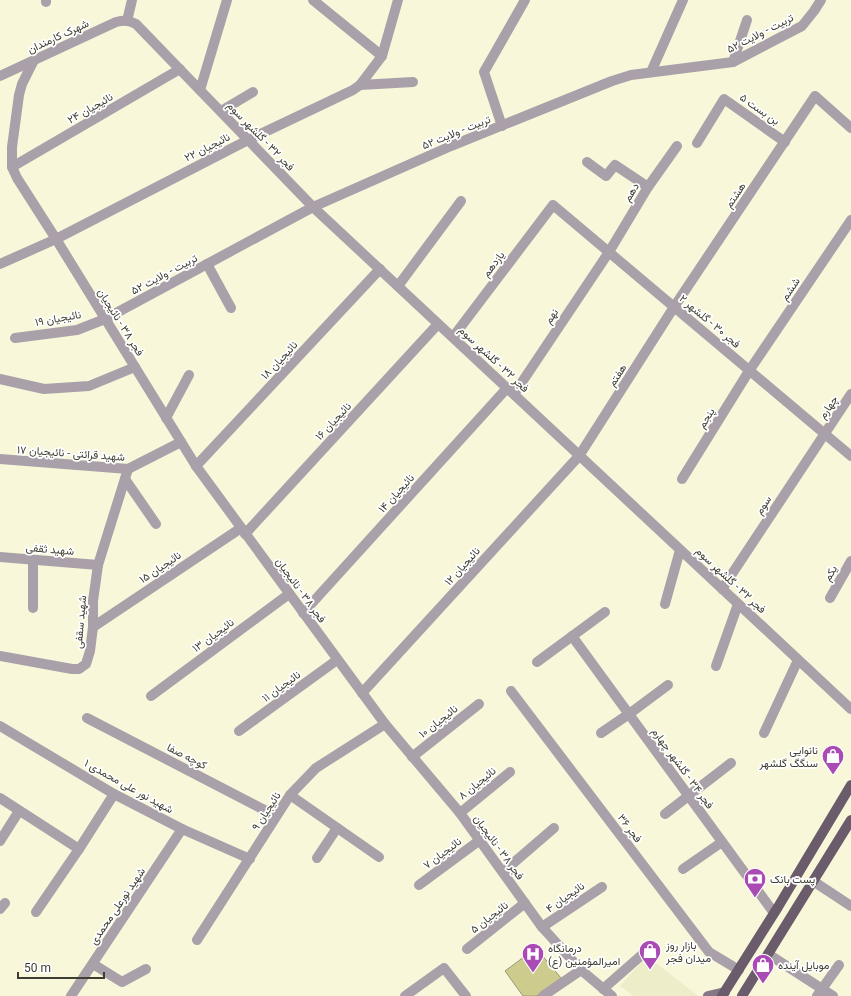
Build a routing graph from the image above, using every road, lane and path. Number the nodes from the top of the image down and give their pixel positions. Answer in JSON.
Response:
{"nodes":[{"id":1,"x":132,"y":0,"type":"edge"},
{"id":2,"x":227,"y":0,"type":"edge"},
{"id":3,"x":313,"y":0,"type":"edge"},
{"id":4,"x":398,"y":0,"type":"edge"},
{"id":5,"x":525,"y":0,"type":"edge"},
{"id":6,"x":683,"y":0,"type":"edge"},
{"id":7,"x":821,"y":0,"type":"edge"},
{"id":8,"x":747,"y":20,"type":"dead end"},
{"id":9,"x":128,"y":21,"type":"junction"},
{"id":10,"x":382,"y":56,"type":"junction"},
{"id":11,"x":34,"y":60,"type":"junction"},
{"id":12,"x":733,"y":62,"type":"junction"},
{"id":13,"x":180,"y":69,"type":"junction"},
{"id":14,"x":651,"y":72,"type":"junction"},
{"id":15,"x":0,"y":76,"type":"edge"},
{"id":16,"x":413,"y":82,"type":"dead end"},
{"id":17,"x":360,"y":85,"type":"junction"},
{"id":18,"x":200,"y":90,"type":"junction"},
{"id":19,"x":253,"y":92,"type":"dead end"},
{"id":20,"x":221,"y":111,"type":"junction"},
{"id":21,"x":502,"y":126,"type":"junction"},
{"id":22,"x":851,"y":128,"type":"edge"},
{"id":23,"x":248,"y":140,"type":"junction"},
{"id":24,"x":785,"y":142,"type":"junction"},
{"id":25,"x":697,"y":143,"type":"dead end"},
{"id":26,"x":676,"y":146,"type":"dead end"},
{"id":27,"x":587,"y":162,"type":"dead end"},
{"id":28,"x":12,"y":167,"type":"junction"},
{"id":29,"x":648,"y":188,"type":"junction"},
{"id":30,"x":461,"y":201,"type":"dead end"},
{"id":31,"x":553,"y":205,"type":"joint"},
{"id":32,"x":313,"y":207,"type":"junction"},
{"id":33,"x":851,"y":220,"type":"edge"},
{"id":34,"x":56,"y":239,"type":"junction"},
{"id":35,"x":609,"y":252,"type":"junction"},
{"id":36,"x":0,"y":264,"type":"edge"},
{"id":37,"x":207,"y":264,"type":"junction"},
{"id":38,"x":380,"y":269,"type":"junction"},
{"id":39,"x":398,"y":286,"type":"junction"},
{"id":40,"x":674,"y":307,"type":"junction"},
{"id":41,"x":231,"y":308,"type":"dead end"},
{"id":42,"x":105,"y":319,"type":"junction"},
{"id":43,"x":438,"y":324,"type":"junction"},
{"id":44,"x":453,"y":337,"type":"junction"},
{"id":45,"x":15,"y":338,"type":"dead end"},
{"id":46,"x":135,"y":367,"type":"junction"},
{"id":47,"x":750,"y":371,"type":"junction"},
{"id":48,"x":188,"y":376,"type":"dead end"},
{"id":49,"x":0,"y":379,"type":"edge"},
{"id":50,"x":510,"y":391,"type":"junction"},
{"id":51,"x":851,"y":394,"type":"edge"},
{"id":52,"x":166,"y":418,"type":"junction"},
{"id":53,"x":824,"y":434,"type":"junction"},
{"id":54,"x":181,"y":442,"type":"junction"},
{"id":55,"x":580,"y":456,"type":"junction"},
{"id":56,"x":851,"y":456,"type":"edge"},
{"id":57,"x":0,"y":459,"type":"edge"},
{"id":58,"x":196,"y":466,"type":"junction"},
{"id":59,"x":127,"y":474,"type":"junction"},
{"id":60,"x":682,"y":479,"type":"dead end"},
{"id":61,"x":156,"y":524,"type":"dead end"},
{"id":62,"x":243,"y":531,"type":"junction"},
{"id":63,"x":680,"y":550,"type":"junction"},
{"id":64,"x":0,"y":557,"type":"edge"},
{"id":65,"x":33,"y":560,"type":"junction"},
{"id":66,"x":851,"y":561,"type":"edge"},
{"id":67,"x":98,"y":565,"type":"junction"},
{"id":68,"x":722,"y":589,"type":"junction"},
{"id":69,"x":289,"y":594,"type":"junction"},
{"id":70,"x":830,"y":598,"type":"dead end"},
{"id":71,"x":665,"y":604,"type":"dead end"},
{"id":72,"x":738,"y":604,"type":"junction"},
{"id":73,"x":33,"y":608,"type":"dead end"},
{"id":74,"x":605,"y":612,"type":"dead end"},
{"id":75,"x":304,"y":613,"type":"junction"},
{"id":76,"x":93,"y":627,"type":"junction"},
{"id":77,"x":572,"y":636,"type":"junction"},
{"id":78,"x":0,"y":656,"type":"edge"},
{"id":79,"x":338,"y":660,"type":"junction"},
{"id":80,"x":798,"y":660,"type":"junction"},
{"id":81,"x":537,"y":662,"type":"dead end"},
{"id":82,"x":716,"y":666,"type":"dead end"},
{"id":83,"x":668,"y":685,"type":"dead end"},
{"id":84,"x":511,"y":691,"type":"dead end"},
{"id":85,"x":362,"y":694,"type":"junction"},
{"id":86,"x":150,"y":696,"type":"dead end"},
{"id":87,"x":479,"y":704,"type":"dead end"},
{"id":88,"x":851,"y":709,"type":"edge"},
{"id":89,"x":629,"y":714,"type":"junction"},
{"id":90,"x":87,"y":718,"type":"dead end"},
{"id":91,"x":385,"y":724,"type":"junction"},
{"id":92,"x":0,"y":726,"type":"edge"},
{"id":93,"x":239,"y":731,"type":"dead end"},
{"id":94,"x":601,"y":733,"type":"dead end"},
{"id":95,"x":764,"y":733,"type":"dead end"},
{"id":96,"x":412,"y":757,"type":"junction"},
{"id":97,"x":731,"y":763,"type":"dead end"},
{"id":98,"x":510,"y":772,"type":"dead end"},
{"id":99,"x":851,"y":785,"type":"edge"},
{"id":100,"x":114,"y":794,"type":"junction"},
{"id":101,"x":290,"y":796,"type":"junction"},
{"id":102,"x":689,"y":796,"type":"junction"},
{"id":103,"x":0,"y":798,"type":"edge"},
{"id":104,"x":19,"y":811,"type":"junction"},
{"id":105,"x":460,"y":813,"type":"junction"},
{"id":106,"x":665,"y":814,"type":"dead end"},
{"id":107,"x":276,"y":816,"type":"junction"},
{"id":108,"x":851,"y":820,"type":"edge"},
{"id":109,"x":336,"y":828,"type":"junction"},
{"id":110,"x":554,"y":828,"type":"dead end"},
{"id":111,"x":182,"y":829,"type":"junction"},
{"id":112,"x":480,"y":840,"type":"junction"},
{"id":113,"x":0,"y":841,"type":"edge"},
{"id":114,"x":722,"y":842,"type":"junction"},
{"id":115,"x":79,"y":849,"type":"junction"},
{"id":116,"x":379,"y":856,"type":"dead end"},
{"id":117,"x":317,"y":858,"type":"dead end"},
{"id":118,"x":250,"y":859,"type":"junction"},
{"id":119,"x":683,"y":869,"type":"dead end"},
{"id":120,"x":503,"y":872,"type":"junction"},
{"id":121,"x":813,"y":881,"type":"junction"},
{"id":122,"x":419,"y":885,"type":"dead end"},
{"id":123,"x":602,"y":886,"type":"dead end"},
{"id":124,"x":525,"y":903,"type":"junction"},
{"id":125,"x":851,"y":906,"type":"edge"},
{"id":126,"x":36,"y":912,"type":"dead end"},
{"id":127,"x":774,"y":913,"type":"junction"},
{"id":128,"x":542,"y":927,"type":"junction"},
{"id":129,"x":197,"y":940,"type":"dead end"},
{"id":130,"x":467,"y":949,"type":"dead end"},
{"id":131,"x":644,"y":953,"type":"dead end"},
{"id":132,"x":768,"y":954,"type":"junction"},
{"id":133,"x":93,"y":964,"type":"junction"},
{"id":134,"x":839,"y":965,"type":"dead end"},
{"id":135,"x":146,"y":969,"type":"dead end"},
{"id":136,"x":581,"y":970,"type":"junction"},
{"id":137,"x":739,"y":970,"type":"junction"},
{"id":138,"x":603,"y":989,"type":"junction"},
{"id":139,"x":820,"y":992,"type":"edge"},
{"id":140,"x":724,"y":994,"type":"edge"},
{"id":141,"x":71,"y":996,"type":"edge"},
{"id":142,"x":405,"y":996,"type":"edge"},
{"id":143,"x":466,"y":996,"type":"edge"},
{"id":144,"x":543,"y":996,"type":"edge"},
{"id":145,"x":612,"y":996,"type":"edge"},
{"id":146,"x":708,"y":996,"type":"edge"},
{"id":147,"x":742,"y":996,"type":"edge"},
{"id":148,"x":833,"y":996,"type":"edge"}],
"edges":[{"from":1,"to":9,"type":"street"},
{"from":2,"to":18,"type":"street"},
{"from":3,"to":10,"type":"street"},
{"from":4,"to":10,"type":"street"},
{"from":5,"to":21,"type":"street"},
{"from":6,"to":14,"type":"street"},
{"from":7,"to":12,"type":"street","name":"تربیت - ولایت ۵۲"},
{"from":8,"to":12,"type":"street"},
{"from":9,"to":11,"type":"street","name":"شهرک کارمندان"},
{"from":9,"to":13,"type":"street","name":"فجر ۳۲ - گلشهر سوم"},
{"from":10,"to":17,"type":"street","name":"نائیجیان ۲۲"},
{"from":11,"to":15,"type":"street","name":"شهرک کارمندان"},
{"from":11,"to":28,"type":"street"},
{"from":12,"to":14,"type":"street","name":"تربیت - ولایت ۵۲"},
{"from":13,"to":18,"type":"street","name":"فجر ۳۲ - گلشهر سوم"},
{"from":13,"to":28,"type":"street","name":"نائیجیان ۲۴"},
{"from":14,"to":21,"type":"street","name":"تربیت - ولایت ۵۲"},
{"from":16,"to":17,"type":"street"},
{"from":17,"to":23,"type":"street","name":"نائیجیان ۲۲"},
{"from":18,"to":20,"type":"street","name":"فجر ۳۲ - گلشهر سوم"},
{"from":19,"to":20,"type":"street"},
{"from":20,"to":23,"type":"street","name":"فجر ۳۲ - گلشهر سوم"},
{"from":21,"to":32,"type":"street","name":"تربیت - ولایت ۵۲"},
{"from":22,"to":24,"type":"street","name":"هشتم"},
{"from":23,"to":32,"type":"street","name":"فجر ۳۲ - گلشهر سوم"},
{"from":23,"to":34,"type":"street","name":"نائیجیان ۲۲"},
{"from":24,"to":25,"type":"street","name":"بن بست ۵"},
{"from":24,"to":40,"type":"street","name":"هشتم"},
{"from":26,"to":29,"type":"street","name":"دهم"},
{"from":27,"to":29,"type":"street"},
{"from":28,"to":34,"type":"street","name":"فجر ۳۸ - نائیجیان"},
{"from":29,"to":35,"type":"street","name":"دهم"},
{"from":30,"to":39,"type":"street"},
{"from":31,"to":35,"type":"street","name":"فجر ۳۰ - گلشهر ۲"},
{"from":31,"to":44,"type":"street","name":"یازدهم"},
{"from":32,"to":37,"type":"street","name":"تربیت - ولایت ۵۲"},
{"from":32,"to":38,"type":"street","name":"فجر ۳۲ - گلشهر سوم"},
{"from":33,"to":47,"type":"street","name":"ششم"},
{"from":34,"to":36,"type":"street","name":"نائیجیان ۲۲"},
{"from":34,"to":42,"type":"street","name":"فجر ۳۸ - نائیجیان"},
{"from":35,"to":40,"type":"street","name":"فجر ۳۰ - گلشهر ۲"},
{"from":35,"to":50,"type":"street","name":"نهم"},
{"from":37,"to":41,"type":"street"},
{"from":37,"to":42,"type":"street","name":"تربیت - ولایت ۵۲"},
{"from":38,"to":39,"type":"street","name":"فجر ۳۲ - گلشهر سوم"},
{"from":38,"to":58,"type":"street","name":"نائیجیان ۱۸"},
{"from":39,"to":43,"type":"street","name":"فجر ۳۲ - گلشهر سوم"},
{"from":40,"to":47,"type":"street","name":"فجر ۳۰ - گلشهر ۲"},
{"from":40,"to":55,"type":"street","name":"هفتم"},
{"from":42,"to":45,"type":"street","name":"نائیجیان ۱۹"},
{"from":42,"to":46,"type":"street","name":"فجر ۳۸ - نائیجیان"},
{"from":43,"to":44,"type":"street","name":"فجر ۳۲ - گلشهر سوم"},
{"from":43,"to":62,"type":"street","name":"نائیجیان ۱۶"},
{"from":44,"to":50,"type":"street","name":"فجر ۳۲ - گلشهر سوم"},
{"from":46,"to":49,"type":"street"},
{"from":46,"to":52,"type":"street","name":"فجر ۳۸ - نائیجیان"},
{"from":47,"to":53,"type":"street","name":"فجر ۳۰ - گلشهر ۲"},
{"from":47,"to":60,"type":"street","name":"پنجم"},
{"from":48,"to":52,"type":"street"},
{"from":50,"to":55,"type":"street","name":"فجر ۳۲ - گلشهر سوم"},
{"from":50,"to":75,"type":"street","name":"نائیجیان ۱۴"},
{"from":51,"to":53,"type":"street","name":"چهارم"},
{"from":52,"to":54,"type":"street","name":"فجر ۳۸ - نائیجیان"},
{"from":53,"to":56,"type":"street","name":"فجر ۳۰ - گلشهر ۲"},
{"from":53,"to":68,"type":"street","name":"سوم"},
{"from":54,"to":58,"type":"street","name":"فجر ۳۸ - نائیجیان"},
{"from":54,"to":59,"type":"street","name":"شهید قرائتی - نائیجیان ۱۷"},
{"from":55,"to":63,"type":"street","name":"فجر ۳۲ - گلشهر سوم"},
{"from":55,"to":85,"type":"street","name":"نائیجیان ۱۲"},
{"from":57,"to":59,"type":"street","name":"شهید قرائتی - نائیجیان ۱۷"},
{"from":58,"to":62,"type":"street","name":"فجر ۳۸ - نائیجیان"},
{"from":59,"to":61,"type":"street"},
{"from":59,"to":67,"type":"street","name":"شهید سقفی"},
{"from":62,"to":69,"type":"street","name":"فجر ۳۸ - نائیجیان"},
{"from":62,"to":76,"type":"street","name":"نائیجیان ۱۵"},
{"from":63,"to":68,"type":"street","name":"فجر ۳۲ - گلشهر سوم"},
{"from":63,"to":71,"type":"street"},
{"from":64,"to":65,"type":"street","name":"شهید ثقفی"},
{"from":65,"to":67,"type":"street","name":"شهید ثقفی"},
{"from":65,"to":73,"type":"street"},
{"from":66,"to":70,"type":"street","name":"یکم"},
{"from":67,"to":76,"type":"street","name":"شهید سقفی"},
{"from":68,"to":72,"type":"street","name":"فجر ۳۲ - گلشهر سوم"},
{"from":69,"to":75,"type":"street","name":"فجر ۳۸ - نائیجیان"},
{"from":69,"to":86,"type":"street","name":"نائیجیان ۱۳"},
{"from":72,"to":80,"type":"street","name":"فجر ۳۲ - گلشهر سوم"},
{"from":72,"to":82,"type":"street"},
{"from":74,"to":77,"type":"street"},
{"from":75,"to":79,"type":"street","name":"فجر ۳۸ - نائیجیان"},
{"from":76,"to":78,"type":"street","name":"شهید سقفی"},
{"from":77,"to":81,"type":"street"},
{"from":77,"to":89,"type":"street","name":"فجر ۳۴ - گلشهر چهارم"},
{"from":79,"to":85,"type":"street","name":"فجر ۳۸ - نائیجیان"},
{"from":79,"to":93,"type":"street","name":"نائیجیان ۱۱"},
{"from":80,"to":88,"type":"street","name":"فجر ۳۲ - گلشهر سوم"},
{"from":80,"to":95,"type":"street"},
{"from":83,"to":89,"type":"street"},
{"from":84,"to":137,"type":"street","name":"فجر ۳۶"},
{"from":85,"to":91,"type":"street","name":"فجر ۳۸ - نائیجیان"},
{"from":87,"to":96,"type":"street","name":"نائیجیان ۱۰"},
{"from":89,"to":94,"type":"street"},
{"from":89,"to":102,"type":"street","name":"فجر ۳۴ - گلشهر چهارم"},
{"from":90,"to":107,"type":"street","name":"کوچه صفا"},
{"from":91,"to":96,"type":"street","name":"فجر ۳۸ - نائیجیان"},
{"from":91,"to":101,"type":"street","name":"نائیجیان ۹"},
{"from":92,"to":100,"type":"street","name":"شهید نور علی محمدی ۱"},
{"from":96,"to":105,"type":"street","name":"فجر ۳۸ - نائیجیان"},
{"from":97,"to":102,"type":"street"},
{"from":98,"to":105,"type":"street","name":"نائیجیان ۸"},
{"from":99,"to":127,"type":"main road"},
{"from":100,"to":111,"type":"street","name":"شهید نور علی محمدی ۱"},
{"from":100,"to":115,"type":"street"},
{"from":101,"to":107,"type":"street","name":"نائیجیان ۹"},
{"from":101,"to":109,"type":"street"},
{"from":102,"to":106,"type":"street"},
{"from":102,"to":114,"type":"street","name":"فجر ۳۴ - گلشهر چهارم"},
{"from":103,"to":104,"type":"street"},
{"from":104,"to":113,"type":"street"},
{"from":104,"to":115,"type":"street"},
{"from":105,"to":112,"type":"street","name":"فجر ۳۸ - نائیجیان"},
{"from":107,"to":118,"type":"street","name":"نائیجیان ۹"},
{"from":108,"to":121,"type":"main road"},
{"from":109,"to":116,"type":"street"},
{"from":109,"to":117,"type":"street"},
{"from":110,"to":120,"type":"street"},
{"from":111,"to":118,"type":"street","name":"شهید نور علی محمدی ۱"},
{"from":111,"to":133,"type":"street","name":"شهید نورعلی محمدی"},
{"from":112,"to":120,"type":"street","name":"فجر ۳۸ - نائیجیان"},
{"from":112,"to":122,"type":"street","name":"نائیجیان ۷"},
{"from":114,"to":119,"type":"street"},
{"from":114,"to":127,"type":"street","name":"فجر ۳۴ - گلشهر چهارم"},
{"from":115,"to":126,"type":"street"},
{"from":118,"to":129,"type":"street","name":"نائیجیان ۹"},
{"from":120,"to":124,"type":"street","name":"فجر ۳۸ - نائیجیان"},
{"from":121,"to":125,"type":"street"},
{"from":121,"to":132,"type":"main road"},
{"from":123,"to":128,"type":"street","name":"نائیجیان ۴"},
{"from":124,"to":128,"type":"street","name":"فجر ۳۸ - نائیجیان"},
{"from":124,"to":130,"type":"street","name":"نائیجیان ۵"},
{"from":127,"to":137,"type":"main road"},
{"from":128,"to":136,"type":"street","name":"فجر ۳۸ - نائیجیان"},
{"from":131,"to":138,"type":"street"},
{"from":132,"to":139,"type":"street"},
{"from":132,"to":147,"type":"main road"},
{"from":133,"to":135,"type":"street"},
{"from":133,"to":141,"type":"street","name":"شهید نورعلی محمدی"},
{"from":134,"to":139,"type":"street"},
{"from":136,"to":138,"type":"street","name":"فجر ۳۸ - نائیجیان"},
{"from":136,"to":144,"type":"street"},
{"from":137,"to":140,"type":"main road"},
{"from":138,"to":145,"type":"street","name":"فجر ۳۸ - نائیجیان"},
{"from":139,"to":148,"type":"street"},
{"from":140,"to":146,"type":"main road"},
{"from":142,"to":143,"type":"street"}]}
